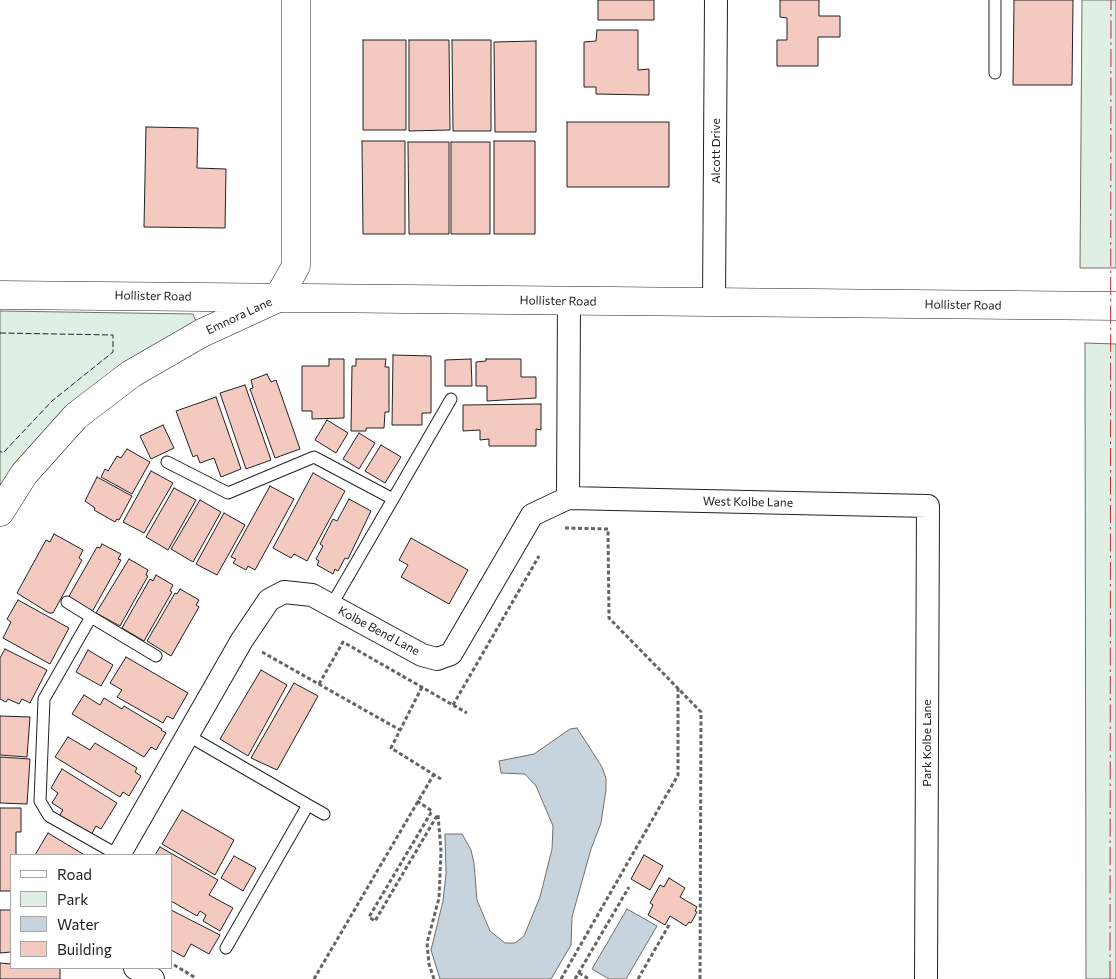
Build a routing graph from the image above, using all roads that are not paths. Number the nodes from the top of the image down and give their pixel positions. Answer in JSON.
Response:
{"nodes":[{"id":1,"x":296,"y":0,"type":"edge"},
{"id":2,"x":716,"y":0,"type":"edge"},
{"id":3,"x":995,"y":0,"type":"edge"},
{"id":4,"x":995,"y":73,"type":"dead end"},
{"id":5,"x":0,"y":295,"type":"edge"},
{"id":6,"x":278,"y":298,"type":"junction"},
{"id":7,"x":569,"y":301,"type":"junction"},
{"id":8,"x":714,"y":302,"type":"junction"},
{"id":9,"x":1116,"y":306,"type":"edge"},
{"id":10,"x":451,"y":399,"type":"dead end"},
{"id":11,"x":166,"y":462,"type":"dead end"},
{"id":12,"x":568,"y":498,"type":"junction"},
{"id":13,"x":393,"y":499,"type":"junction"},
{"id":14,"x":928,"y":506,"type":"joint"},
{"id":15,"x":0,"y":512,"type":"edge"},
{"id":16,"x":67,"y":602,"type":"dead end"},
{"id":17,"x":331,"y":606,"type":"junction"},
{"id":18,"x":91,"y":617,"type":"junction"},
{"id":19,"x":156,"y":656,"type":"dead end"},
{"id":20,"x":187,"y":735,"type":"junction"},
{"id":21,"x":308,"y":805,"type":"junction"},
{"id":22,"x":324,"y":814,"type":"dead end"},
{"id":23,"x":116,"y":854,"type":"edge"},
{"id":24,"x":119,"y":854,"type":"edge"},
{"id":25,"x":226,"y":948,"type":"dead end"},
{"id":26,"x":926,"y":979,"type":"edge"}],
"edges":[{"from":1,"to":6,"type":"street","name":"Emnora Lane"},
{"from":2,"to":8,"type":"street","name":"Alcott Drive"},
{"from":3,"to":4,"type":"lane"},
{"from":5,"to":6,"type":"street","name":"Hollister Road"},
{"from":6,"to":7,"type":"street","name":"Hollister Road"},
{"from":6,"to":15,"type":"street","name":"Emnora Lane"},
{"from":7,"to":8,"type":"street","name":"Hollister Road"},
{"from":7,"to":12,"type":"street"},
{"from":8,"to":9,"type":"street","name":"Hollister Road"},
{"from":10,"to":13,"type":"lane"},
{"from":11,"to":13,"type":"lane"},
{"from":12,"to":14,"type":"street","name":"West Kolbe Lane"},
{"from":12,"to":17,"type":"street","name":"Kolbe Bend Lane"},
{"from":13,"to":17,"type":"lane"},
{"from":14,"to":26,"type":"street","name":"Park Kolbe Lane"},
{"from":16,"to":18,"type":"lane"},
{"from":17,"to":20,"type":"street","name":"Kolbe Bend Lane"},
{"from":18,"to":19,"type":"lane"},
{"from":18,"to":23,"type":"lane"},
{"from":20,"to":21,"type":"lane"},
{"from":20,"to":24,"type":"street","name":"Kolbe Bend Lane"},
{"from":21,"to":22,"type":"lane"},
{"from":21,"to":25,"type":"lane"}]}
